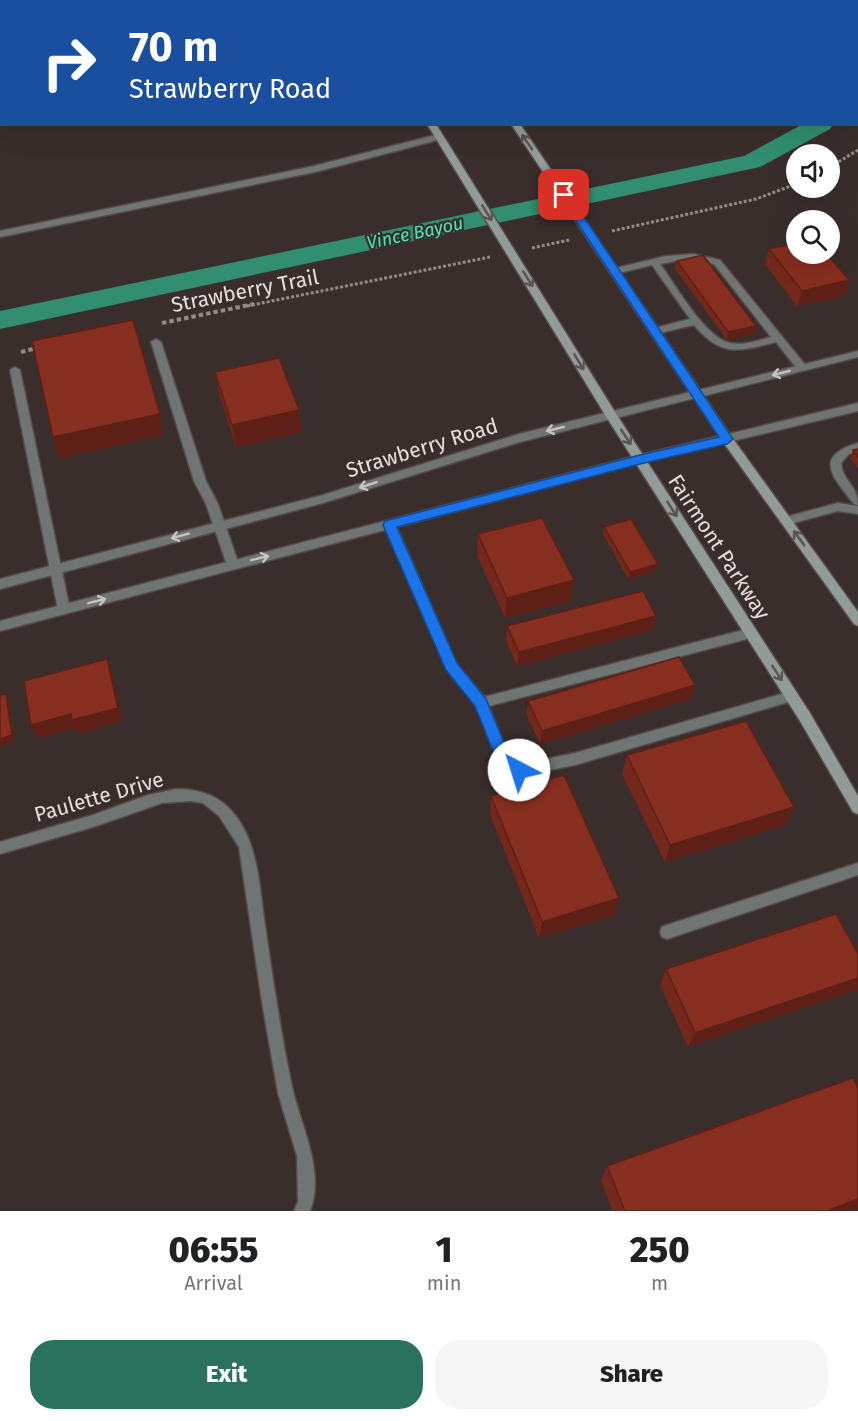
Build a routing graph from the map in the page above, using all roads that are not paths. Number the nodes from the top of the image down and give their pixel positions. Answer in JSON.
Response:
{"nodes":[{"id":1,"x":432,"y":126,"type":"edge"},
{"id":2,"x":516,"y":126,"type":"edge"},
{"id":3,"x":439,"y":137,"type":"junction"},
{"id":4,"x":0,"y":234,"type":"edge"},
{"id":5,"x":655,"y":263,"type":"junction"},
{"id":6,"x":615,"y":272,"type":"junction"},
{"id":7,"x":696,"y":321,"type":"junction"},
{"id":8,"x":655,"y":331,"type":"junction"},
{"id":9,"x":779,"y":338,"type":"junction"},
{"id":10,"x":156,"y":342,"type":"dead end"},
{"id":11,"x":858,"y":354,"type":"edge"},
{"id":12,"x":802,"y":368,"type":"junction"},
{"id":13,"x":15,"y":370,"type":"dead end"},
{"id":14,"x":696,"y":393,"type":"junction"},
{"id":15,"x":858,"y":407,"type":"edge"},
{"id":16,"x":612,"y":415,"type":"junction"},
{"id":17,"x":727,"y":439,"type":"junction"},
{"id":18,"x":858,"y":447,"type":"edge"},
{"id":19,"x":640,"y":459,"type":"junction"},
{"id":20,"x":858,"y":501,"type":"edge"},
{"id":21,"x":858,"y":510,"type":"edge"},
{"id":22,"x":786,"y":521,"type":"junction"},
{"id":23,"x":220,"y":525,"type":"junction"},
{"id":24,"x":390,"y":525,"type":"junction"},
{"id":25,"x":233,"y":565,"type":"junction"},
{"id":26,"x":55,"y":570,"type":"junction"},
{"id":27,"x":0,"y":584,"type":"edge"},
{"id":28,"x":64,"y":610,"type":"junction"},
{"id":29,"x":858,"y":621,"type":"edge"},
{"id":30,"x":0,"y":626,"type":"edge"},
{"id":31,"x":751,"y":633,"type":"junction"},
{"id":32,"x":792,"y":696,"type":"junction"},
{"id":33,"x":481,"y":703,"type":"junction"},
{"id":34,"x":858,"y":808,"type":"edge"},
{"id":35,"x":0,"y":848,"type":"edge"},
{"id":36,"x":858,"y":869,"type":"edge"},
{"id":37,"x":667,"y":932,"type":"dead end"},
{"id":38,"x":302,"y":1211,"type":"edge"}],
"edges":[{"from":1,"to":3,"type":"main road","name":"Fairmont Parkway"},
{"from":6,"to":2,"type":"main road","one_way":true},
{"from":3,"to":4,"type":"street"},
{"from":3,"to":16,"type":"main road","name":"Fairmont Parkway","one_way":true},
{"from":5,"to":6,"type":"street"},
{"from":5,"to":7,"type":"street"},
{"from":5,"to":9,"type":"street"},
{"from":6,"to":8,"type":"main road"},
{"from":7,"to":8,"type":"street"},
{"from":7,"to":9,"type":"street"},
{"from":8,"to":14,"type":"main road"},
{"from":9,"to":12,"type":"street"},
{"from":10,"to":23,"type":"street"},
{"from":11,"to":12,"type":"street","name":"Strawberry Road"},
{"from":12,"to":14,"type":"street","name":"Strawberry Road","one_way":true},
{"from":13,"to":26,"type":"street"},
{"from":14,"to":16,"type":"street","name":"Strawberry Road"},
{"from":14,"to":17,"type":"main road"},
{"from":15,"to":17,"type":"street"},
{"from":16,"to":19,"type":"main road","name":"Fairmont Parkway","one_way":true},
{"from":16,"to":23,"type":"street","name":"Strawberry Road","one_way":true},
{"from":17,"to":19,"type":"street"},
{"from":17,"to":22,"type":"main road"},
{"from":18,"to":20,"type":"street"},
{"from":19,"to":24,"type":"street"},
{"from":19,"to":31,"type":"main road","name":"Fairmont Parkway","one_way":true},
{"from":21,"to":22,"type":"street"},
{"from":29,"to":22,"type":"main road","one_way":true},
{"from":23,"to":25,"type":"street"},
{"from":23,"to":26,"type":"street","name":"Strawberry Road","one_way":true},
{"from":25,"to":24,"type":"street","one_way":true},
{"from":24,"to":33,"type":"street"},
{"from":28,"to":25,"type":"street","one_way":true},
{"from":26,"to":27,"type":"street","name":"Strawberry Road"},
{"from":26,"to":28,"type":"street"},
{"from":28,"to":30,"type":"street"},
{"from":31,"to":32,"type":"main road","name":"Fairmont Parkway","one_way":true},
{"from":31,"to":33,"type":"street"},
{"from":32,"to":33,"type":"street"},
{"from":32,"to":34,"type":"main road","name":"Fairmont Parkway"},
{"from":35,"to":38,"type":"street","name":"Paulette Drive"},
{"from":36,"to":37,"type":"street"}]}
